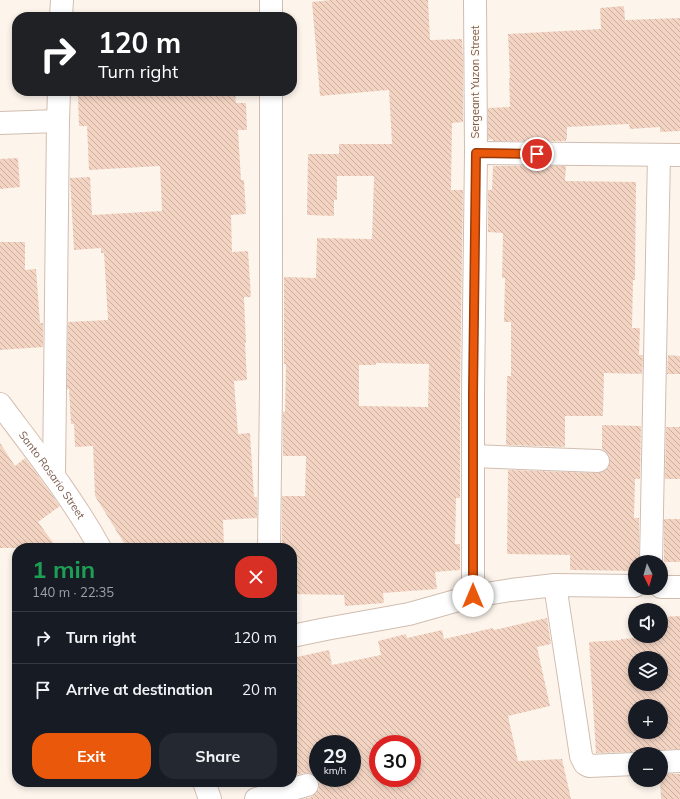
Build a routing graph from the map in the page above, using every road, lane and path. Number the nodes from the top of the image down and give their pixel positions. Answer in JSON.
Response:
{"nodes":[{"id":1,"x":62,"y":0,"type":"edge"},
{"id":2,"x":271,"y":0,"type":"edge"},
{"id":3,"x":475,"y":0,"type":"edge"},
{"id":4,"x":61,"y":12,"type":"edge"},
{"id":5,"x":271,"y":12,"type":"edge"},
{"id":6,"x":59,"y":96,"type":"edge"},
{"id":7,"x":271,"y":96,"type":"edge"},
{"id":8,"x":58,"y":121,"type":"junction"},
{"id":9,"x":0,"y":123,"type":"edge"},
{"id":10,"x":476,"y":153,"type":"junction"},
{"id":11,"x":670,"y":155,"type":"edge"},
{"id":12,"x":0,"y":404,"type":"edge"},
{"id":13,"x":473,"y":456,"type":"junction"},
{"id":14,"x":598,"y":460,"type":"dead end"},
{"id":15,"x":54,"y":476,"type":"junction"},
{"id":16,"x":97,"y":543,"type":"edge"},
{"id":17,"x":269,"y":543,"type":"edge"},
{"id":18,"x":651,"y":555,"type":"edge"},
{"id":19,"x":555,"y":585,"type":"junction"},
{"id":20,"x":628,"y":586,"type":"edge"},
{"id":21,"x":668,"y":587,"type":"edge"},
{"id":22,"x":680,"y":587,"type":"edge"},
{"id":23,"x":473,"y":596,"type":"junction"},
{"id":24,"x":297,"y":635,"type":"edge"},
{"id":25,"x":680,"y":761,"type":"edge"},
{"id":26,"x":668,"y":762,"type":"edge"},
{"id":27,"x":628,"y":764,"type":"edge"},
{"id":28,"x":307,"y":785,"type":"dead end"},
{"id":29,"x":206,"y":787,"type":"edge"},
{"id":30,"x":210,"y":799,"type":"edge"},
{"id":31,"x":256,"y":799,"type":"edge"}],
"edges":[{"from":1,"to":4,"type":"street"},
{"from":2,"to":5,"type":"street"},
{"from":3,"to":10,"type":"street","name":"Sergeant Yuzon Street"},
{"from":6,"to":8,"type":"street"},
{"from":7,"to":17,"type":"street"},
{"from":8,"to":9,"type":"street"},
{"from":8,"to":15,"type":"street"},
{"from":10,"to":11,"type":"street"},
{"from":10,"to":13,"type":"street","name":"Sergeant Yuzon Street"},
{"from":11,"to":18,"type":"street"},
{"from":12,"to":15,"type":"street","name":"Santo Rosario Street"},
{"from":13,"to":14,"type":"street"},
{"from":13,"to":23,"type":"street","name":"Sergeant Yuzon Street"},
{"from":15,"to":16,"type":"street","name":"Santo Rosario Street"},
{"from":19,"to":20,"type":"street"},
{"from":19,"to":23,"type":"street"},
{"from":19,"to":27,"type":"street"},
{"from":21,"to":22,"type":"street"},
{"from":23,"to":24,"type":"street"},
{"from":25,"to":26,"type":"street"},
{"from":28,"to":31,"type":"street"},
{"from":29,"to":30,"type":"street"}]}
